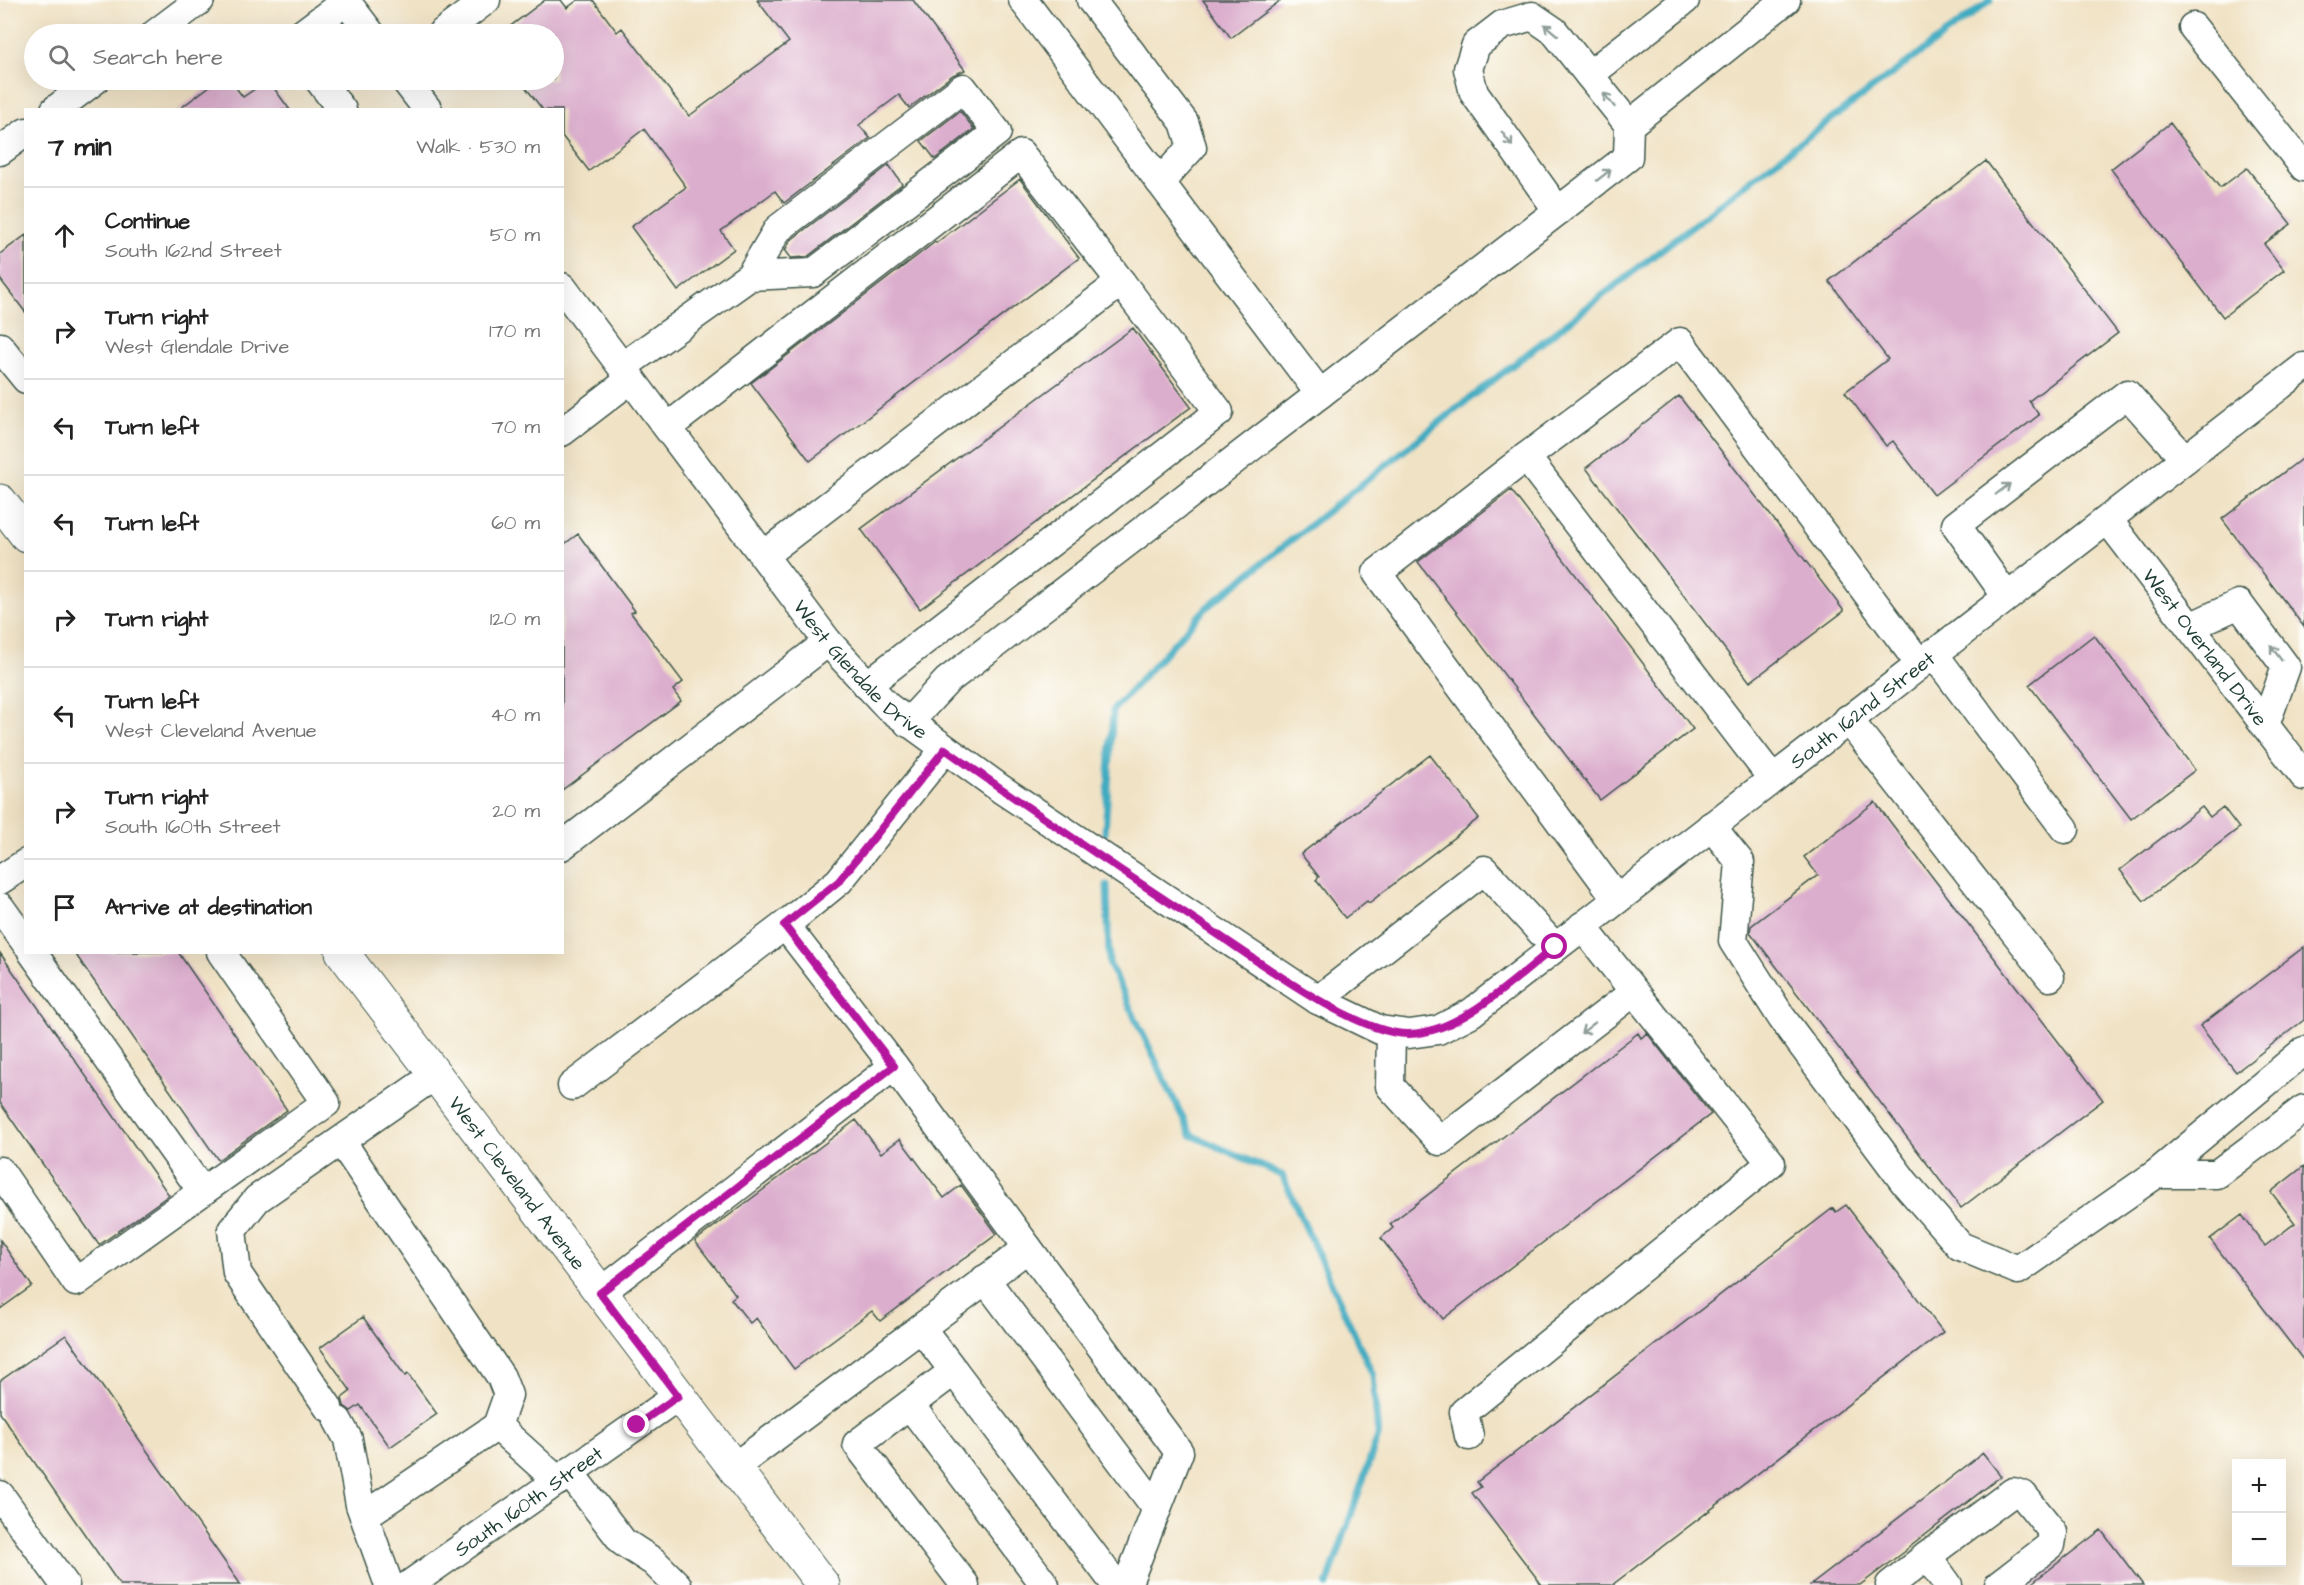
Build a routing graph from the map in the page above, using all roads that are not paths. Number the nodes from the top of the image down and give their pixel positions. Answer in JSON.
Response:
{"nodes":[{"id":1,"x":200,"y":0,"type":"edge"},
{"id":2,"x":486,"y":0,"type":"edge"},
{"id":3,"x":1023,"y":0,"type":"edge"},
{"id":4,"x":1091,"y":0,"type":"edge"},
{"id":5,"x":1685,"y":0,"type":"edge"},
{"id":6,"x":1786,"y":0,"type":"edge"},
{"id":7,"x":358,"y":10,"type":"edge"},
{"id":8,"x":168,"y":24,"type":"edge"},
{"id":9,"x":325,"y":24,"type":"edge"},
{"id":10,"x":454,"y":24,"type":"edge"},
{"id":11,"x":2193,"y":27,"type":"dead end"},
{"id":12,"x":1589,"y":75,"type":"junction"},
{"id":13,"x":82,"y":90,"type":"edge"},
{"id":14,"x":327,"y":90,"type":"edge"},
{"id":15,"x":413,"y":90,"type":"edge"},
{"id":16,"x":58,"y":108,"type":"edge"},
{"id":17,"x":340,"y":108,"type":"edge"},
{"id":18,"x":426,"y":108,"type":"edge"},
{"id":19,"x":1629,"y":126,"type":"junction"},
{"id":20,"x":2304,"y":166,"type":"edge"},
{"id":21,"x":1160,"y":182,"type":"junction"},
{"id":22,"x":1558,"y":211,"type":"junction"},
{"id":23,"x":750,"y":276,"type":"junction"},
{"id":24,"x":1121,"y":282,"type":"junction"},
{"id":25,"x":564,"y":290,"type":"edge"},
{"id":26,"x":0,"y":346,"type":"edge"},
{"id":27,"x":2304,"y":367,"type":"edge"},
{"id":28,"x":627,"y":373,"type":"junction"},
{"id":29,"x":24,"y":376,"type":"edge"},
{"id":30,"x":1320,"y":394,"type":"junction"},
{"id":31,"x":668,"y":427,"type":"junction"},
{"id":32,"x":564,"y":430,"type":"edge"},
{"id":33,"x":1526,"y":457,"type":"junction"},
{"id":34,"x":2185,"y":459,"type":"junction"},
{"id":35,"x":0,"y":501,"type":"edge"},
{"id":36,"x":2108,"y":520,"type":"junction"},
{"id":37,"x":24,"y":532,"type":"edge"},
{"id":38,"x":764,"y":555,"type":"junction"},
{"id":39,"x":2007,"y":597,"type":"junction"},
{"id":40,"x":2190,"y":627,"type":"junction"},
{"id":41,"x":828,"y":642,"type":"junction"},
{"id":42,"x":1926,"y":658,"type":"junction"},
{"id":43,"x":867,"y":685,"type":"junction"},
{"id":44,"x":1848,"y":719,"type":"junction"},
{"id":45,"x":908,"y":723,"type":"junction"},
{"id":46,"x":2265,"y":724,"type":"junction"},
{"id":47,"x":945,"y":749,"type":"junction"},
{"id":48,"x":2304,"y":776,"type":"edge"},
{"id":49,"x":1773,"y":778,"type":"junction"},
{"id":50,"x":1711,"y":826,"type":"junction"},
{"id":51,"x":2065,"y":829,"type":"dead end"},
{"id":52,"x":564,"y":844,"type":"edge"},
{"id":53,"x":24,"y":863,"type":"edge"},
{"id":54,"x":0,"y":880,"type":"edge"},
{"id":55,"x":1617,"y":899,"type":"junction"},
{"id":56,"x":0,"y":907,"type":"edge"},
{"id":57,"x":784,"y":925,"type":"junction"},
{"id":58,"x":1582,"y":926,"type":"junction"},
{"id":59,"x":24,"y":940,"type":"edge"},
{"id":60,"x":1555,"y":947,"type":"junction"},
{"id":61,"x":33,"y":954,"type":"edge"},
{"id":62,"x":222,"y":954,"type":"edge"},
{"id":63,"x":344,"y":954,"type":"edge"},
{"id":64,"x":2050,"y":977,"type":"dead end"},
{"id":65,"x":1634,"y":992,"type":"junction"},
{"id":66,"x":1318,"y":1000,"type":"junction"},
{"id":67,"x":1400,"y":1033,"type":"junction"},
{"id":68,"x":2304,"y":1051,"type":"edge"},
{"id":69,"x":894,"y":1066,"type":"junction"},
{"id":70,"x":435,"y":1075,"type":"junction"},
{"id":71,"x":572,"y":1086,"type":"dead end"},
{"id":72,"x":2304,"y":1109,"type":"edge"},
{"id":73,"x":341,"y":1141,"type":"junction"},
{"id":74,"x":0,"y":1171,"type":"edge"},
{"id":75,"x":2156,"y":1174,"type":"junction"},
{"id":76,"x":202,"y":1191,"type":"junction"},
{"id":77,"x":1028,"y":1248,"type":"junction"},
{"id":78,"x":985,"y":1279,"type":"junction"},
{"id":79,"x":600,"y":1293,"type":"junction"},
{"id":80,"x":921,"y":1328,"type":"junction"},
{"id":81,"x":954,"y":1371,"type":"junction"},
{"id":82,"x":678,"y":1396,"type":"junction"},
{"id":83,"x":910,"y":1405,"type":"junction"},
{"id":84,"x":497,"y":1426,"type":"junction"},
{"id":85,"x":1469,"y":1436,"type":"dead end"},
{"id":86,"x":733,"y":1468,"type":"junction"},
{"id":87,"x":563,"y":1477,"type":"junction"},
{"id":88,"x":0,"y":1495,"type":"edge"},
{"id":89,"x":1157,"y":1509,"type":"junction"},
{"id":90,"x":364,"y":1516,"type":"junction"},
{"id":91,"x":1927,"y":1556,"type":"junction"},
{"id":92,"x":65,"y":1585,"type":"edge"},
{"id":93,"x":389,"y":1585,"type":"edge"},
{"id":94,"x":409,"y":1585,"type":"edge"},
{"id":95,"x":677,"y":1585,"type":"edge"},
{"id":96,"x":823,"y":1585,"type":"edge"},
{"id":97,"x":965,"y":1585,"type":"edge"},
{"id":98,"x":1045,"y":1585,"type":"edge"},
{"id":99,"x":1116,"y":1585,"type":"edge"},
{"id":100,"x":1127,"y":1585,"type":"edge"},
{"id":101,"x":1890,"y":1585,"type":"edge"},
{"id":102,"x":1948,"y":1585,"type":"edge"},
{"id":103,"x":1999,"y":1585,"type":"edge"}],
"edges":[{"from":1,"to":8,"type":"street"},
{"from":2,"to":10,"type":"street"},
{"from":3,"to":21,"type":"street"},
{"from":4,"to":21,"type":"street"},
{"from":5,"to":12,"type":"street"},
{"from":6,"to":19,"type":"street"},
{"from":7,"to":9,"type":"street"},
{"from":11,"to":20,"type":"street"},
{"from":19,"to":12,"type":"street","one_way":true},
{"from":12,"to":22,"type":"street","one_way":true},
{"from":13,"to":16,"type":"street"},
{"from":14,"to":17,"type":"street"},
{"from":15,"to":18,"type":"street"},
{"from":22,"to":19,"type":"street","one_way":true},
{"from":21,"to":30,"type":"street"},
{"from":22,"to":30,"type":"street"},
{"from":23,"to":23,"type":"street"},
{"from":23,"to":28,"type":"street"},
{"from":24,"to":31,"type":"street"},
{"from":24,"to":38,"type":"street"},
{"from":24,"to":43,"type":"street"},
{"from":25,"to":28,"type":"street","name":"West Glendale Drive"},
{"from":26,"to":29,"type":"street"},
{"from":27,"to":34,"type":"street","name":"South 162nd Street"},
{"from":28,"to":31,"type":"street","name":"West Glendale Drive"},
{"from":28,"to":32,"type":"street"},
{"from":30,"to":45,"type":"street"},
{"from":31,"to":38,"type":"street","name":"West Glendale Drive"},
{"from":33,"to":42,"type":"street"},
{"from":33,"to":49,"type":"street"},
{"from":33,"to":55,"type":"street"},
{"from":34,"to":36,"type":"street","name":"South 162nd Street"},
{"from":39,"to":34,"type":"street","one_way":true},
{"from":35,"to":37,"type":"main road"},
{"from":36,"to":39,"type":"street","name":"South 162nd Street"},
{"from":36,"to":40,"type":"street","name":"West Overland Drive"},
{"from":38,"to":41,"type":"street","name":"West Glendale Drive"},
{"from":39,"to":42,"type":"street","name":"South 162nd Street"},
{"from":40,"to":46,"type":"street","name":"West Overland Drive"},
{"from":46,"to":40,"type":"street","one_way":true},
{"from":41,"to":43,"type":"street","name":"West Glendale Drive"},
{"from":41,"to":52,"type":"street"},
{"from":42,"to":44,"type":"street","name":"South 162nd Street"},
{"from":42,"to":51,"type":"street"},
{"from":43,"to":45,"type":"street","name":"West Glendale Drive"},
{"from":44,"to":49,"type":"street","name":"South 162nd Street"},
{"from":44,"to":64,"type":"street"},
{"from":45,"to":47,"type":"street","name":"West Glendale Drive"},
{"from":46,"to":48,"type":"street","name":"West Overland Drive"},
{"from":47,"to":57,"type":"street"},
{"from":47,"to":66,"type":"street","name":"West Glendale Drive"},
{"from":49,"to":50,"type":"street","name":"South 162nd Street"},
{"from":50,"to":55,"type":"street","name":"South 162nd Street"},
{"from":50,"to":75,"type":"street"},
{"from":53,"to":54,"type":"street"},
{"from":55,"to":58,"type":"street","name":"South 162nd Street"},
{"from":56,"to":59,"type":"street"},
{"from":57,"to":69,"type":"street"},
{"from":57,"to":71,"type":"street"},
{"from":58,"to":60,"type":"street","name":"South 162nd Street"},
{"from":58,"to":65,"type":"street"},
{"from":60,"to":66,"type":"street"},
{"from":60,"to":67,"type":"street","name":"South 162nd Street"},
{"from":61,"to":76,"type":"street"},
{"from":62,"to":76,"type":"street"},
{"from":63,"to":70,"type":"main road","name":"West Cleveland Avenue"},
{"from":65,"to":67,"type":"street","one_way":true},
{"from":65,"to":85,"type":"street"},
{"from":66,"to":67,"type":"street","name":"West Glendale Drive"},
{"from":68,"to":75,"type":"street"},
{"from":69,"to":77,"type":"street"},
{"from":69,"to":79,"type":"street"},
{"from":70,"to":73,"type":"street"},
{"from":70,"to":79,"type":"main road","name":"West Cleveland Avenue"},
{"from":72,"to":75,"type":"street"},
{"from":73,"to":84,"type":"street"},
{"from":73,"to":90,"type":"street"},
{"from":74,"to":76,"type":"street"},
{"from":77,"to":78,"type":"street"},
{"from":77,"to":89,"type":"street"},
{"from":78,"to":80,"type":"street"},
{"from":78,"to":89,"type":"street"},
{"from":79,"to":82,"type":"main road","name":"West Cleveland Avenue"},
{"from":80,"to":81,"type":"street"},
{"from":80,"to":86,"type":"street"},
{"from":81,"to":83,"type":"street"},
{"from":81,"to":99,"type":"street"},
{"from":82,"to":86,"type":"main road","name":"West Cleveland Avenue"},
{"from":82,"to":87,"type":"street","name":"South 160th Street"},
{"from":83,"to":97,"type":"street"},
{"from":83,"to":98,"type":"street"},
{"from":84,"to":87,"type":"street"},
{"from":84,"to":90,"type":"street"},
{"from":86,"to":96,"type":"main road","name":"West Cleveland Avenue"},
{"from":87,"to":94,"type":"street","name":"South 160th Street"},
{"from":87,"to":95,"type":"street"},
{"from":88,"to":92,"type":"street"},
{"from":89,"to":100,"type":"street"},
{"from":90,"to":93,"type":"street"},
{"from":91,"to":101,"type":"street"},
{"from":91,"to":102,"type":"street"},
{"from":91,"to":103,"type":"street"}]}
